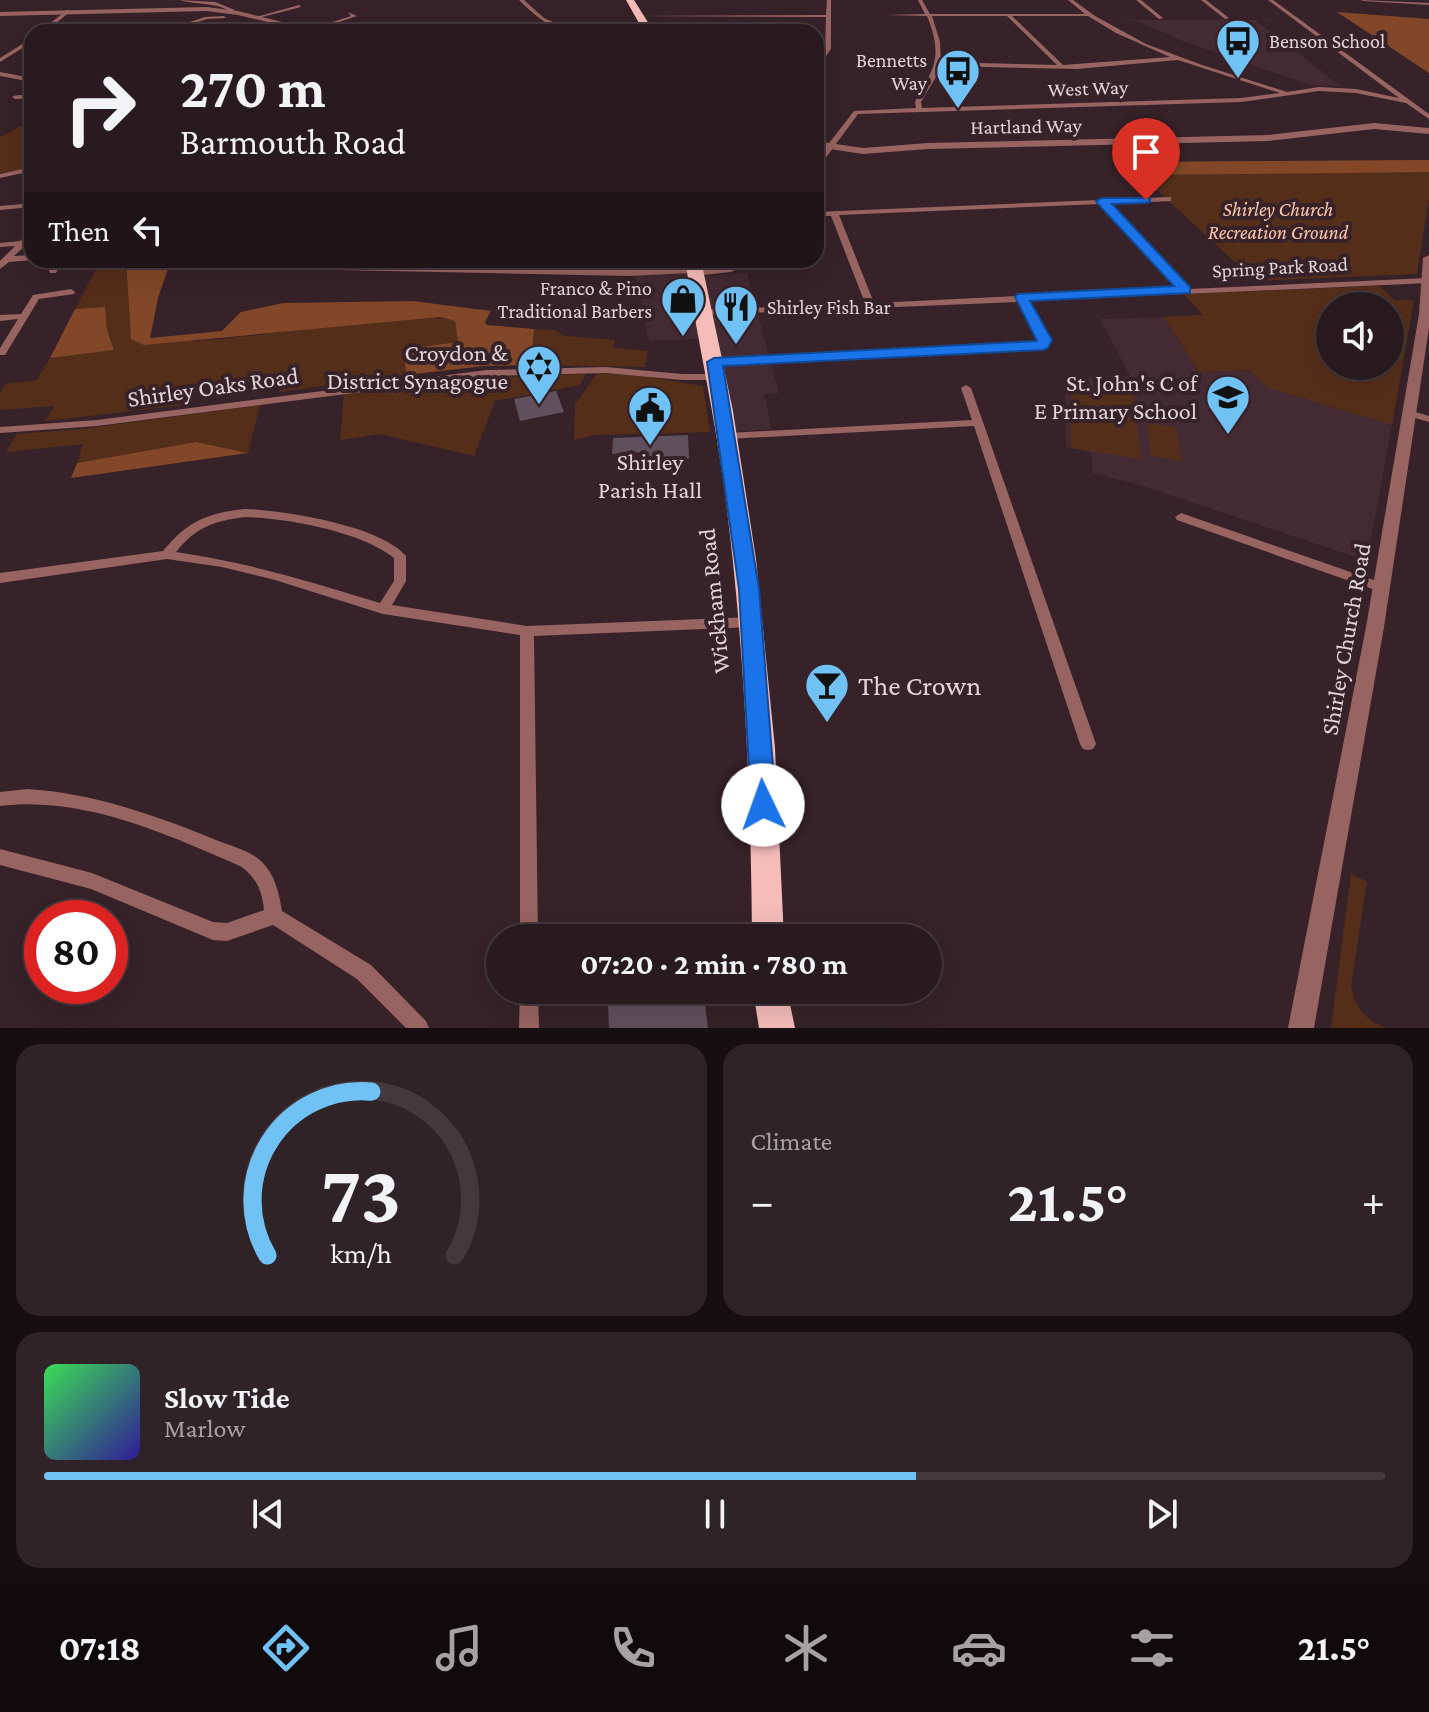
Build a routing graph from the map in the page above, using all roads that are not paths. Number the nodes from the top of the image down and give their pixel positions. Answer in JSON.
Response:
{"nodes":[{"id":1,"x":181,"y":0,"type":"edge"},
{"id":2,"x":521,"y":0,"type":"edge"},
{"id":3,"x":630,"y":0,"type":"edge"},
{"id":4,"x":829,"y":0,"type":"edge"},
{"id":5,"x":920,"y":0,"type":"edge"},
{"id":6,"x":1070,"y":0,"type":"edge"},
{"id":7,"x":1138,"y":0,"type":"edge"},
{"id":8,"x":1203,"y":0,"type":"edge"},
{"id":9,"x":1270,"y":0,"type":"edge"},
{"id":10,"x":1363,"y":0,"type":"edge"},
{"id":11,"x":1387,"y":1,"type":"edge"},
{"id":12,"x":205,"y":2,"type":"edge"},
{"id":13,"x":218,"y":2,"type":"edge"},
{"id":14,"x":1429,"y":4,"type":"edge"},
{"id":15,"x":299,"y":6,"type":"dead end"},
{"id":16,"x":195,"y":9,"type":"junction"},
{"id":17,"x":69,"y":11,"type":"junction"},
{"id":18,"x":350,"y":13,"type":"dead end"},
{"id":19,"x":0,"y":14,"type":"edge"},
{"id":20,"x":228,"y":15,"type":"junction"},
{"id":21,"x":887,"y":15,"type":"dead end"},
{"id":22,"x":929,"y":15,"type":"junction"},
{"id":23,"x":1008,"y":15,"type":"junction"},
{"id":24,"x":1087,"y":15,"type":"junction"},
{"id":25,"x":640,"y":16,"type":"junction"},
{"id":26,"x":829,"y":16,"type":"junction"},
{"id":27,"x":258,"y":17,"type":"junction"},
{"id":28,"x":1161,"y":18,"type":"dead end"},
{"id":29,"x":1227,"y":18,"type":"dead end"},
{"id":30,"x":52,"y":24,"type":"edge"},
{"id":31,"x":188,"y":24,"type":"edge"},
{"id":32,"x":286,"y":24,"type":"edge"},
{"id":33,"x":334,"y":24,"type":"edge"},
{"id":34,"x":554,"y":24,"type":"edge"},
{"id":35,"x":644,"y":24,"type":"edge"},
{"id":36,"x":24,"y":45,"type":"edge"},
{"id":37,"x":824,"y":56,"type":"edge"},
{"id":38,"x":1182,"y":58,"type":"junction"},
{"id":39,"x":0,"y":60,"type":"edge"},
{"id":40,"x":938,"y":64,"type":"junction"},
{"id":41,"x":1062,"y":67,"type":"junction"},
{"id":42,"x":0,"y":74,"type":"edge"},
{"id":43,"x":24,"y":78,"type":"edge"},
{"id":44,"x":1391,"y":90,"type":"junction"},
{"id":45,"x":1287,"y":93,"type":"junction"},
{"id":46,"x":1365,"y":93,"type":"junction"},
{"id":47,"x":1406,"y":101,"type":"junction"},
{"id":48,"x":919,"y":108,"type":"junction"},
{"id":49,"x":1429,"y":117,"type":"edge"},
{"id":50,"x":1429,"y":131,"type":"edge"},
{"id":51,"x":824,"y":145,"type":"edge"},
{"id":52,"x":828,"y":146,"type":"junction"},
{"id":53,"x":824,"y":152,"type":"edge"},
{"id":54,"x":24,"y":171,"type":"edge"},
{"id":55,"x":0,"y":176,"type":"edge"},
{"id":56,"x":1168,"y":199,"type":"dead end"},
{"id":57,"x":1102,"y":201,"type":"junction"},
{"id":58,"x":24,"y":206,"type":"edge"},
{"id":59,"x":0,"y":208,"type":"edge"},
{"id":60,"x":834,"y":213,"type":"junction"},
{"id":61,"x":824,"y":214,"type":"edge"},
{"id":62,"x":24,"y":243,"type":"edge"},
{"id":63,"x":24,"y":244,"type":"edge"},
{"id":64,"x":0,"y":245,"type":"edge"},
{"id":65,"x":24,"y":258,"type":"edge"},
{"id":66,"x":1429,"y":258,"type":"edge"},
{"id":67,"x":9,"y":259,"type":"junction"},
{"id":68,"x":0,"y":266,"type":"edge"},
{"id":69,"x":55,"y":268,"type":"edge"},
{"id":70,"x":436,"y":268,"type":"edge"},
{"id":71,"x":694,"y":268,"type":"edge"},
{"id":72,"x":733,"y":268,"type":"edge"},
{"id":73,"x":53,"y":271,"type":"dead end"},
{"id":74,"x":1428,"y":281,"type":"edge"},
{"id":75,"x":1185,"y":290,"type":"junction"},
{"id":76,"x":71,"y":292,"type":"dead end"},
{"id":77,"x":1021,"y":297,"type":"junction"},
{"id":78,"x":870,"y":305,"type":"junction"},
{"id":79,"x":701,"y":313,"type":"junction"},
{"id":80,"x":25,"y":316,"type":"junction"},
{"id":81,"x":0,"y":318,"type":"edge"},
{"id":82,"x":2,"y":353,"type":"dead end"},
{"id":83,"x":716,"y":370,"type":"junction"},
{"id":84,"x":966,"y":388,"type":"dead end"},
{"id":85,"x":1409,"y":413,"type":"junction"},
{"id":86,"x":1429,"y":419,"type":"edge"},
{"id":87,"x":977,"y":423,"type":"junction"},
{"id":88,"x":0,"y":430,"type":"edge"},
{"id":89,"x":728,"y":436,"type":"junction"},
{"id":90,"x":1181,"y":517,"type":"dead end"},
{"id":91,"x":167,"y":555,"type":"junction"},
{"id":92,"x":0,"y":578,"type":"edge"},
{"id":93,"x":1380,"y":587,"type":"junction"},
{"id":94,"x":383,"y":609,"type":"junction"},
{"id":95,"x":753,"y":622,"type":"junction"},
{"id":96,"x":527,"y":631,"type":"junction"},
{"id":97,"x":1088,"y":744,"type":"dead end"},
{"id":98,"x":0,"y":799,"type":"edge"},
{"id":99,"x":0,"y":857,"type":"edge"},
{"id":100,"x":274,"y":916,"type":"junction"},
{"id":101,"x":529,"y":924,"type":"edge"},
{"id":102,"x":767,"y":924,"type":"edge"},
{"id":103,"x":529,"y":1004,"type":"edge"},
{"id":104,"x":766,"y":1004,"type":"edge"},
{"id":105,"x":772,"y":1004,"type":"edge"},
{"id":106,"x":419,"y":1028,"type":"edge"},
{"id":107,"x":529,"y":1028,"type":"edge"},
{"id":108,"x":761,"y":1028,"type":"edge"},
{"id":109,"x":777,"y":1028,"type":"edge"},
{"id":110,"x":1301,"y":1028,"type":"edge"}],
"edges":[{"from":1,"to":12,"type":"street"},
{"from":2,"to":34,"type":"street"},
{"from":3,"to":25,"type":"highway"},
{"from":4,"to":26,"type":"street"},
{"from":5,"to":22,"type":"street"},
{"from":6,"to":24,"type":"street"},
{"from":7,"to":28,"type":"street"},
{"from":8,"to":29,"type":"street"},
{"from":9,"to":44,"type":"street"},
{"from":10,"to":11,"type":"street"},
{"from":11,"to":14,"type":"street"},
{"from":12,"to":13,"type":"street"},
{"from":12,"to":16,"type":"street"},
{"from":13,"to":20,"type":"street"},
{"from":15,"to":27,"type":"street"},
{"from":16,"to":17,"type":"street"},
{"from":16,"to":20,"type":"street"},
{"from":17,"to":19,"type":"street"},
{"from":17,"to":30,"type":"street"},
{"from":18,"to":33,"type":"street"},
{"from":20,"to":27,"type":"street"},
{"from":20,"to":31,"type":"street"},
{"from":21,"to":22,"type":"street"},
{"from":22,"to":23,"type":"street"},
{"from":22,"to":40,"type":"street"},
{"from":23,"to":24,"type":"street"},
{"from":23,"to":41,"type":"street"},
{"from":24,"to":38,"type":"street"},
{"from":25,"to":26,"type":"street"},
{"from":25,"to":35,"type":"highway"},
{"from":26,"to":37,"type":"street"},
{"from":27,"to":32,"type":"street"},
{"from":36,"to":39,"type":"street"},
{"from":38,"to":41,"type":"street"},
{"from":38,"to":45,"type":"street"},
{"from":40,"to":41,"type":"street"},
{"from":40,"to":48,"type":"street"},
{"from":42,"to":43,"type":"street"},
{"from":44,"to":46,"type":"street","name":"West Way"},
{"from":44,"to":47,"type":"street"},
{"from":45,"to":46,"type":"street","name":"West Way"},
{"from":45,"to":48,"type":"street","name":"West Way"},
{"from":46,"to":47,"type":"street","name":"West Way"},
{"from":47,"to":49,"type":"street"},
{"from":48,"to":52,"type":"street","name":"West Way"},
{"from":50,"to":52,"type":"street","name":"Hartland Way"},
{"from":51,"to":52,"type":"street","name":"Hartland Way"},
{"from":52,"to":53,"type":"street","name":"West Way"},
{"from":54,"to":55,"type":"street"},
{"from":56,"to":57,"type":"street"},
{"from":57,"to":60,"type":"street"},
{"from":57,"to":75,"type":"street"},
{"from":58,"to":59,"type":"street"},
{"from":60,"to":61,"type":"street"},
{"from":60,"to":78,"type":"street"},
{"from":62,"to":64,"type":"street"},
{"from":63,"to":67,"type":"street"},
{"from":65,"to":67,"type":"street"},
{"from":66,"to":74,"type":"street","name":"Shirley Church Road"},
{"from":67,"to":68,"type":"street"},
{"from":69,"to":73,"type":"street"},
{"from":70,"to":71,"type":"street"},
{"from":71,"to":72,"type":"street"},
{"from":71,"to":79,"type":"highway","name":"Wickham Road"},
{"from":74,"to":75,"type":"street","name":"Spring Park Road"},
{"from":74,"to":85,"type":"street","name":"Shirley Church Road"},
{"from":75,"to":77,"type":"street","name":"Spring Park Road"},
{"from":76,"to":80,"type":"street"},
{"from":77,"to":78,"type":"street","name":"Spring Park Road"},
{"from":77,"to":83,"type":"street","name":"Shirley Oaks Road"},
{"from":78,"to":79,"type":"street","name":"Spring Park Road"},
{"from":79,"to":83,"type":"highway","name":"Wickham Road"},
{"from":80,"to":81,"type":"street"},
{"from":80,"to":82,"type":"street"},
{"from":83,"to":88,"type":"street","name":"Shirley Oaks Road"},
{"from":83,"to":89,"type":"highway","name":"Wickham Road"},
{"from":84,"to":87,"type":"street"},
{"from":85,"to":86,"type":"street"},
{"from":85,"to":93,"type":"street","name":"Shirley Church Road"},
{"from":87,"to":89,"type":"street"},
{"from":87,"to":97,"type":"street"},
{"from":89,"to":95,"type":"highway","name":"Wickham Road"},
{"from":90,"to":93,"type":"street"},
{"from":91,"to":92,"type":"street"},
{"from":91,"to":94,"type":"street"},
{"from":91,"to":94,"type":"street"},
{"from":93,"to":110,"type":"street","name":"Shirley Church Road"},
{"from":94,"to":96,"type":"street"},
{"from":95,"to":96,"type":"street"},
{"from":95,"to":102,"type":"highway","name":"Wickham Road"},
{"from":96,"to":101,"type":"street"},
{"from":98,"to":100,"type":"street"},
{"from":99,"to":100,"type":"street"},
{"from":100,"to":106,"type":"street"},
{"from":103,"to":107,"type":"street"},
{"from":104,"to":108,"type":"highway"},
{"from":105,"to":109,"type":"highway"}]}
